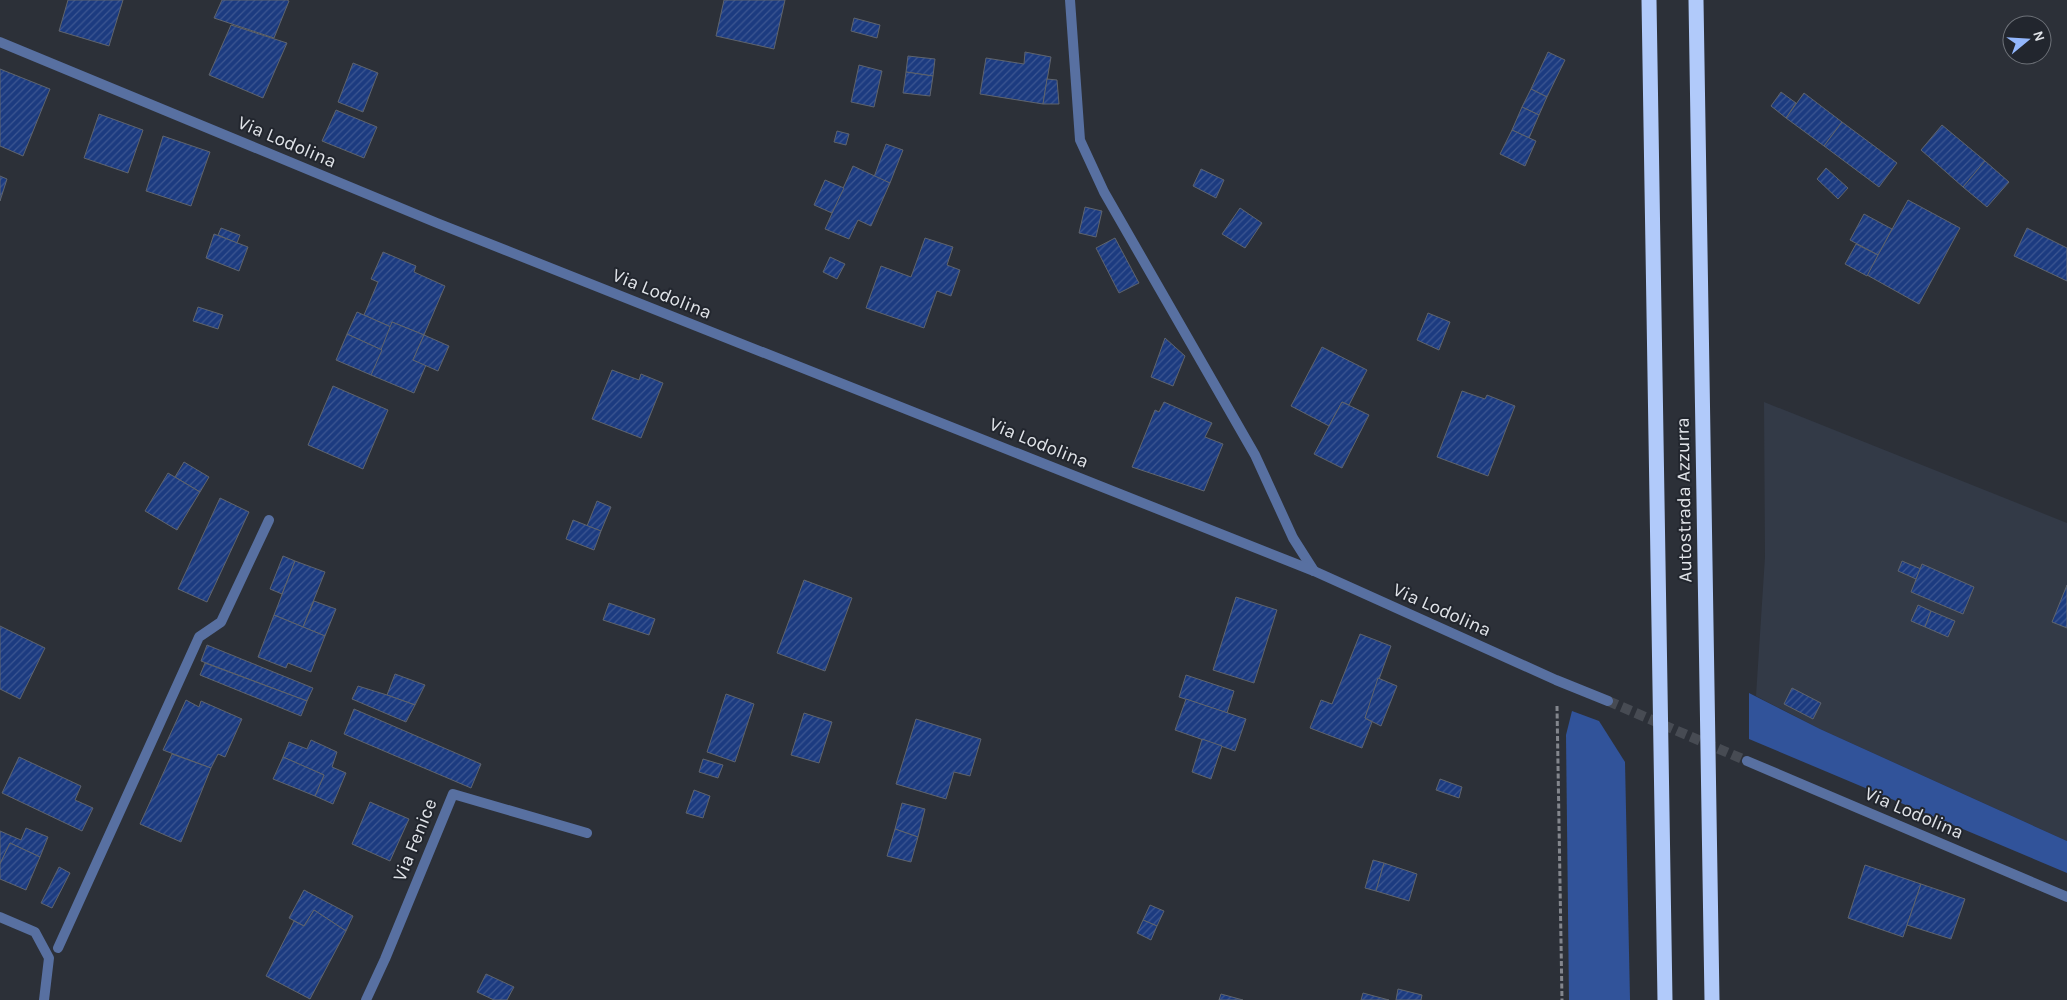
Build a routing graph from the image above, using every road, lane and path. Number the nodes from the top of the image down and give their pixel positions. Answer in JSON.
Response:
{"nodes":[{"id":1,"x":1070,"y":0,"type":"edge"},
{"id":2,"x":1649,"y":0,"type":"edge"},
{"id":3,"x":1696,"y":0,"type":"edge"},
{"id":4,"x":0,"y":42,"type":"edge"},
{"id":5,"x":269,"y":520,"type":"dead end"},
{"id":6,"x":1314,"y":571,"type":"junction"},
{"id":7,"x":1556,"y":680,"type":"junction"},
{"id":8,"x":1608,"y":700,"type":"tunnel mouth"},
{"id":9,"x":1747,"y":761,"type":"tunnel mouth"},
{"id":10,"x":587,"y":833,"type":"dead end"},
{"id":11,"x":2067,"y":897,"type":"edge"},
{"id":12,"x":0,"y":917,"type":"edge"},
{"id":13,"x":58,"y":948,"type":"dead end"},
{"id":14,"x":44,"y":1000,"type":"edge"},
{"id":15,"x":366,"y":1000,"type":"edge"},
{"id":16,"x":1562,"y":1000,"type":"edge"},
{"id":17,"x":1665,"y":1000,"type":"edge"},
{"id":18,"x":1712,"y":1000,"type":"edge"}],
"edges":[{"from":1,"to":6,"type":"street"},
{"from":2,"to":17,"type":"highway","name":"Autostrada Azzurra"},
{"from":3,"to":18,"type":"highway","name":"Autostrada Azzurra"},
{"from":4,"to":6,"type":"street","name":"Via Lodolina"},
{"from":5,"to":13,"type":"street"},
{"from":6,"to":7,"type":"street","name":"Via Lodolina"},
{"from":7,"to":8,"type":"street","name":"Via Lodolina"},
{"from":7,"to":16,"type":"path"},
{"from":9,"to":11,"type":"street","name":"Via Lodolina"},
{"from":10,"to":15,"type":"street","name":"Via Fenice"},
{"from":12,"to":14,"type":"street"}]}
